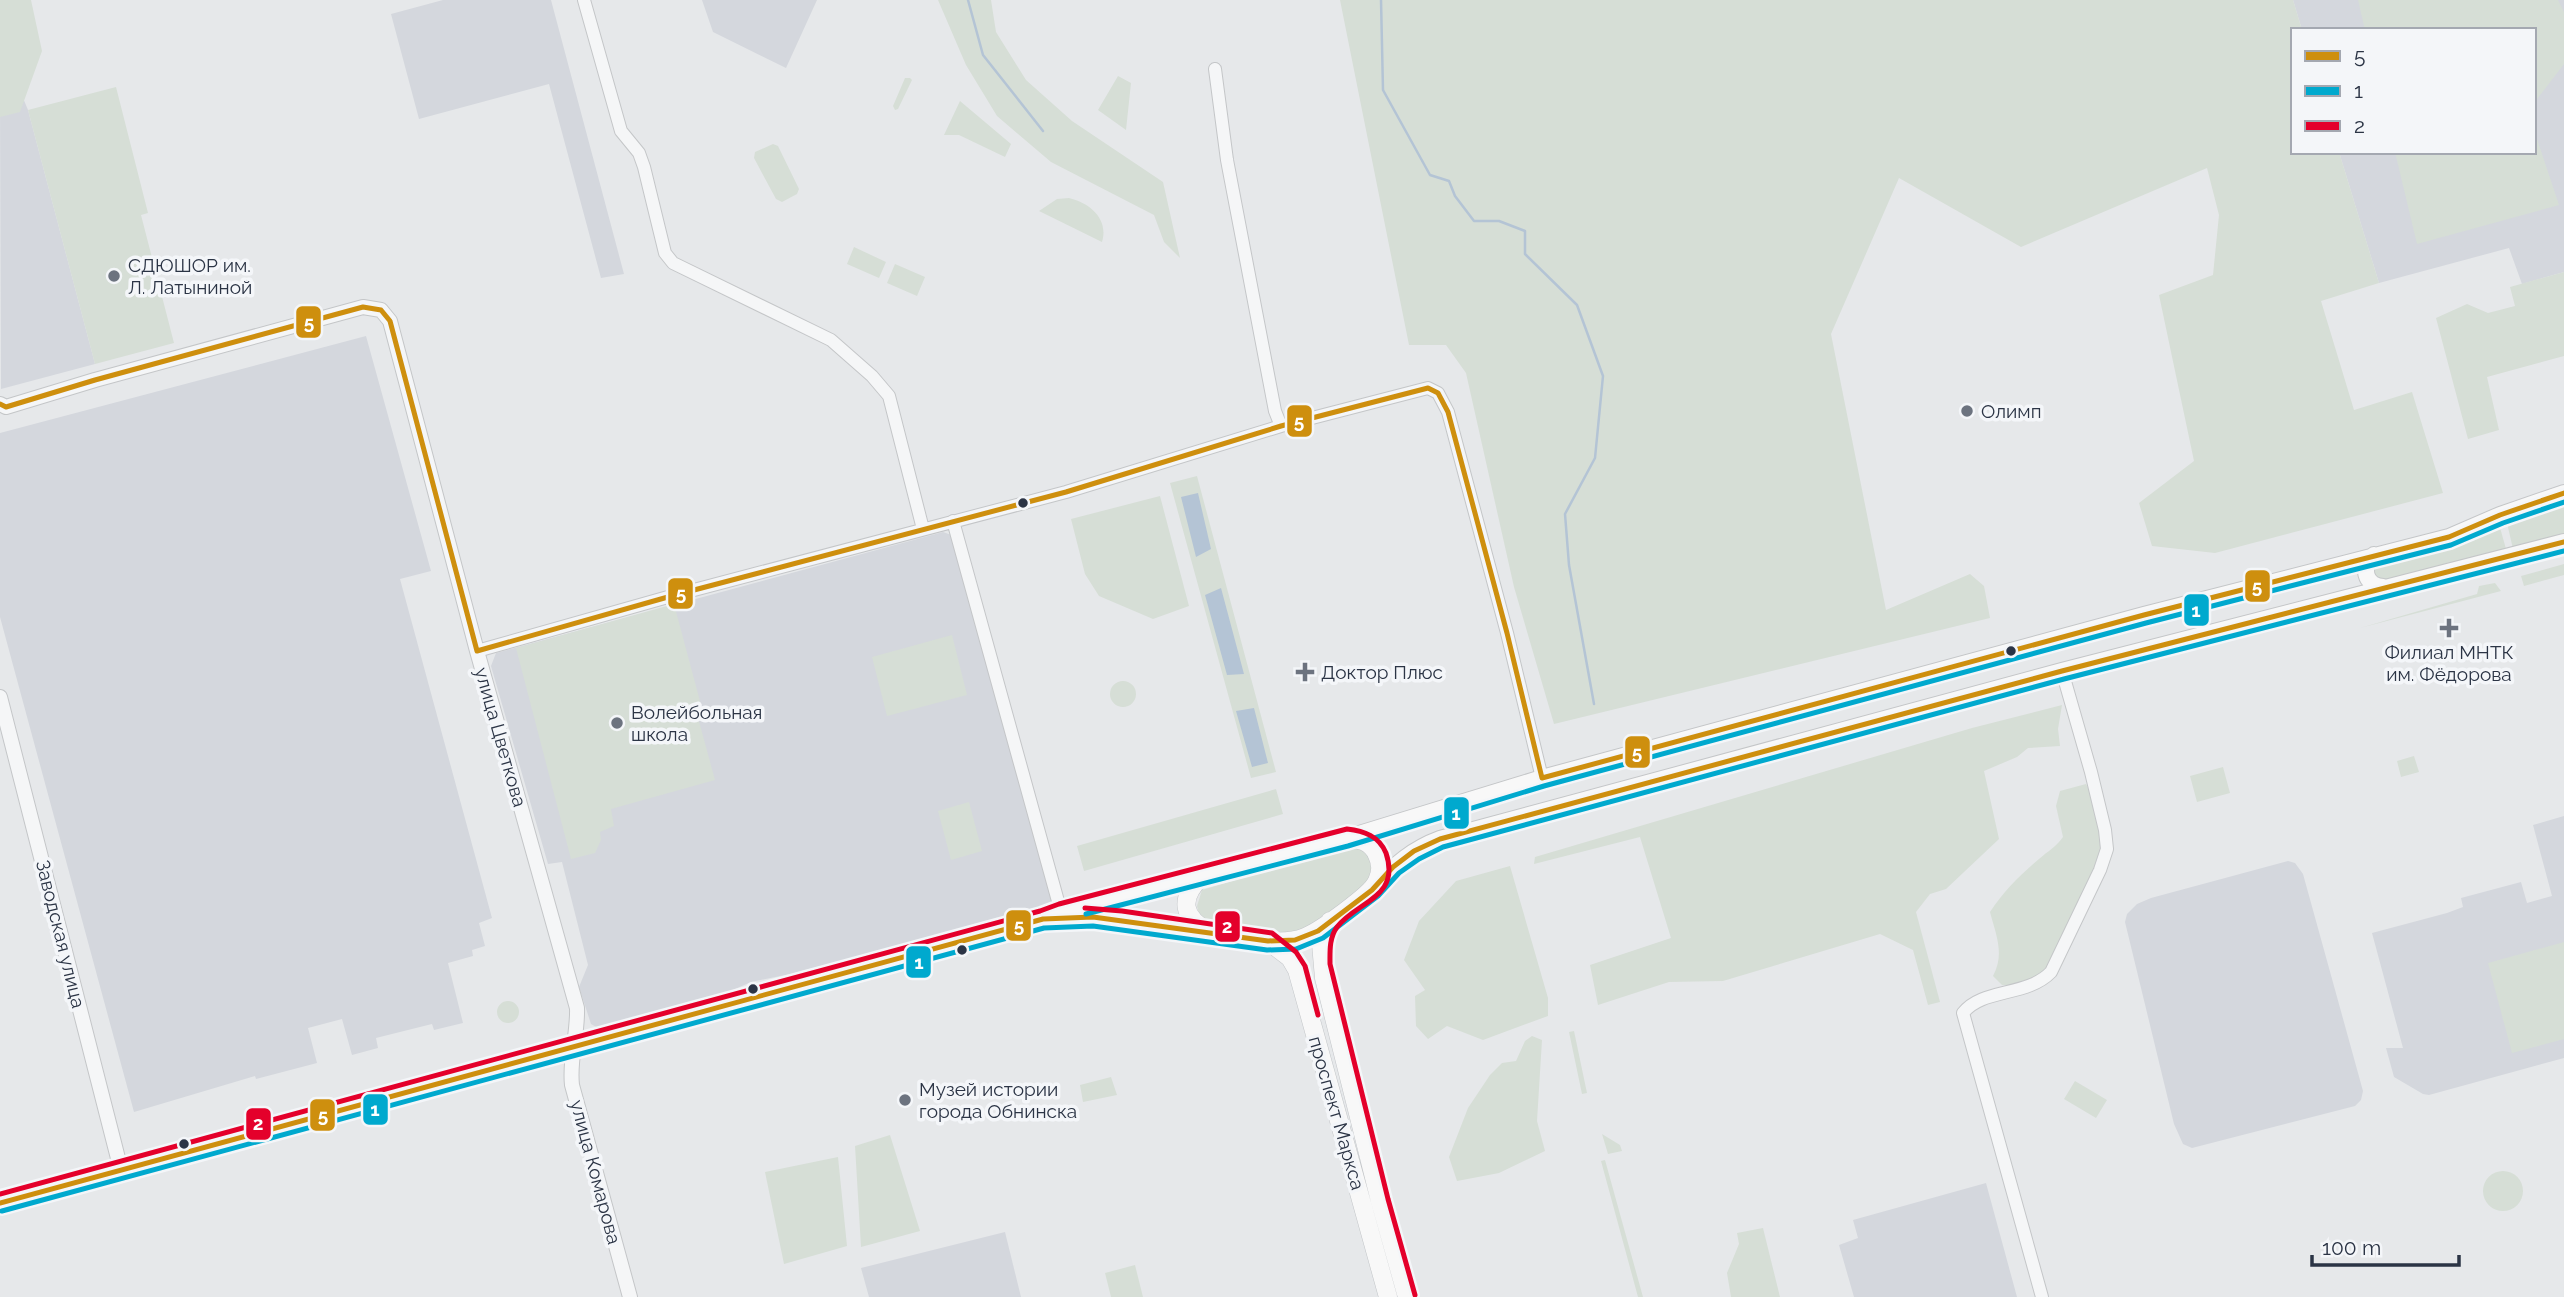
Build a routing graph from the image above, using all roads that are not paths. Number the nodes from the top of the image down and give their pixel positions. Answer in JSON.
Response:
{"nodes":[{"id":1,"x":584,"y":0,"type":"edge"},
{"id":2,"x":1215,"y":69,"type":"dead end"},
{"id":3,"x":2,"y":406,"type":"edge"},
{"id":4,"x":1281,"y":426,"type":"junction"},
{"id":5,"x":2564,"y":493,"type":"edge"},
{"id":6,"x":953,"y":521,"type":"junction"},
{"id":7,"x":923,"y":529,"type":"junction"},
{"id":8,"x":2564,"y":542,"type":"edge"},
{"id":9,"x":2374,"y":555,"type":"junction"},
{"id":10,"x":2383,"y":587,"type":"junction"},
{"id":11,"x":2053,"y":641,"type":"junction"},
{"id":12,"x":477,"y":651,"type":"junction"},
{"id":13,"x":2062,"y":671,"type":"junction"},
{"id":14,"x":0,"y":697,"type":"edge"},
{"id":15,"x":1542,"y":778,"type":"junction"},
{"id":16,"x":1346,"y":838,"type":"junction"},
{"id":17,"x":1201,"y":877,"type":"junction"},
{"id":18,"x":1372,"y":890,"type":"junction"},
{"id":19,"x":1061,"y":912,"type":"junction"},
{"id":20,"x":1043,"y":919,"type":"junction"},
{"id":21,"x":1330,"y":921,"type":"junction"},
{"id":22,"x":1212,"y":934,"type":"junction"},
{"id":23,"x":1268,"y":941,"type":"junction"},
{"id":24,"x":1324,"y":978,"type":"junction"},
{"id":25,"x":1300,"y":983,"type":"junction"},
{"id":26,"x":575,"y":1046,"type":"junction"},
{"id":27,"x":121,"y":1170,"type":"junction"},
{"id":28,"x":0,"y":1203,"type":"edge"},
{"id":29,"x":630,"y":1297,"type":"edge"},
{"id":30,"x":1388,"y":1297,"type":"edge"},
{"id":31,"x":1407,"y":1297,"type":"edge"},
{"id":32,"x":2042,"y":1297,"type":"edge"}],
"edges":[{"from":1,"to":7,"type":"street"},
{"from":2,"to":4,"type":"street"},
{"from":3,"to":12,"type":"street","name":"улица Цветкова"},
{"from":4,"to":6,"type":"street"},
{"from":4,"to":15,"type":"street"},
{"from":5,"to":9,"type":"main road"},
{"from":6,"to":7,"type":"street"},
{"from":6,"to":19,"type":"street"},
{"from":7,"to":12,"type":"street"},
{"from":8,"to":10,"type":"main road"},
{"from":9,"to":10,"type":"main road"},
{"from":9,"to":11,"type":"main road"},
{"from":10,"to":13,"type":"main road"},
{"from":11,"to":13,"type":"main road"},
{"from":11,"to":15,"type":"main road"},
{"from":12,"to":26,"type":"street","name":"улица Цветкова"},
{"from":13,"to":18,"type":"main road"},
{"from":13,"to":32,"type":"street"},
{"from":14,"to":27,"type":"street","name":"Заводская улица"},
{"from":15,"to":16,"type":"main road"},
{"from":16,"to":17,"type":"main road"},
{"from":16,"to":18,"type":"main road"},
{"from":17,"to":19,"type":"main road"},
{"from":17,"to":22,"type":"main road"},
{"from":18,"to":21,"type":"main road"},
{"from":19,"to":20,"type":"main road"},
{"from":20,"to":22,"type":"main road"},
{"from":20,"to":26,"type":"main road"},
{"from":21,"to":23,"type":"main road"},
{"from":21,"to":24,"type":"main road","name":"проспект Маркса"},
{"from":22,"to":23,"type":"main road"},
{"from":23,"to":25,"type":"main road","name":"проспект Маркса"},
{"from":24,"to":25,"type":"main road"},
{"from":24,"to":31,"type":"main road","name":"проспект Маркса"},
{"from":25,"to":30,"type":"main road","name":"проспект Маркса"},
{"from":26,"to":27,"type":"main road"},
{"from":26,"to":29,"type":"street","name":"улица Комарова"},
{"from":27,"to":28,"type":"main road"}]}
